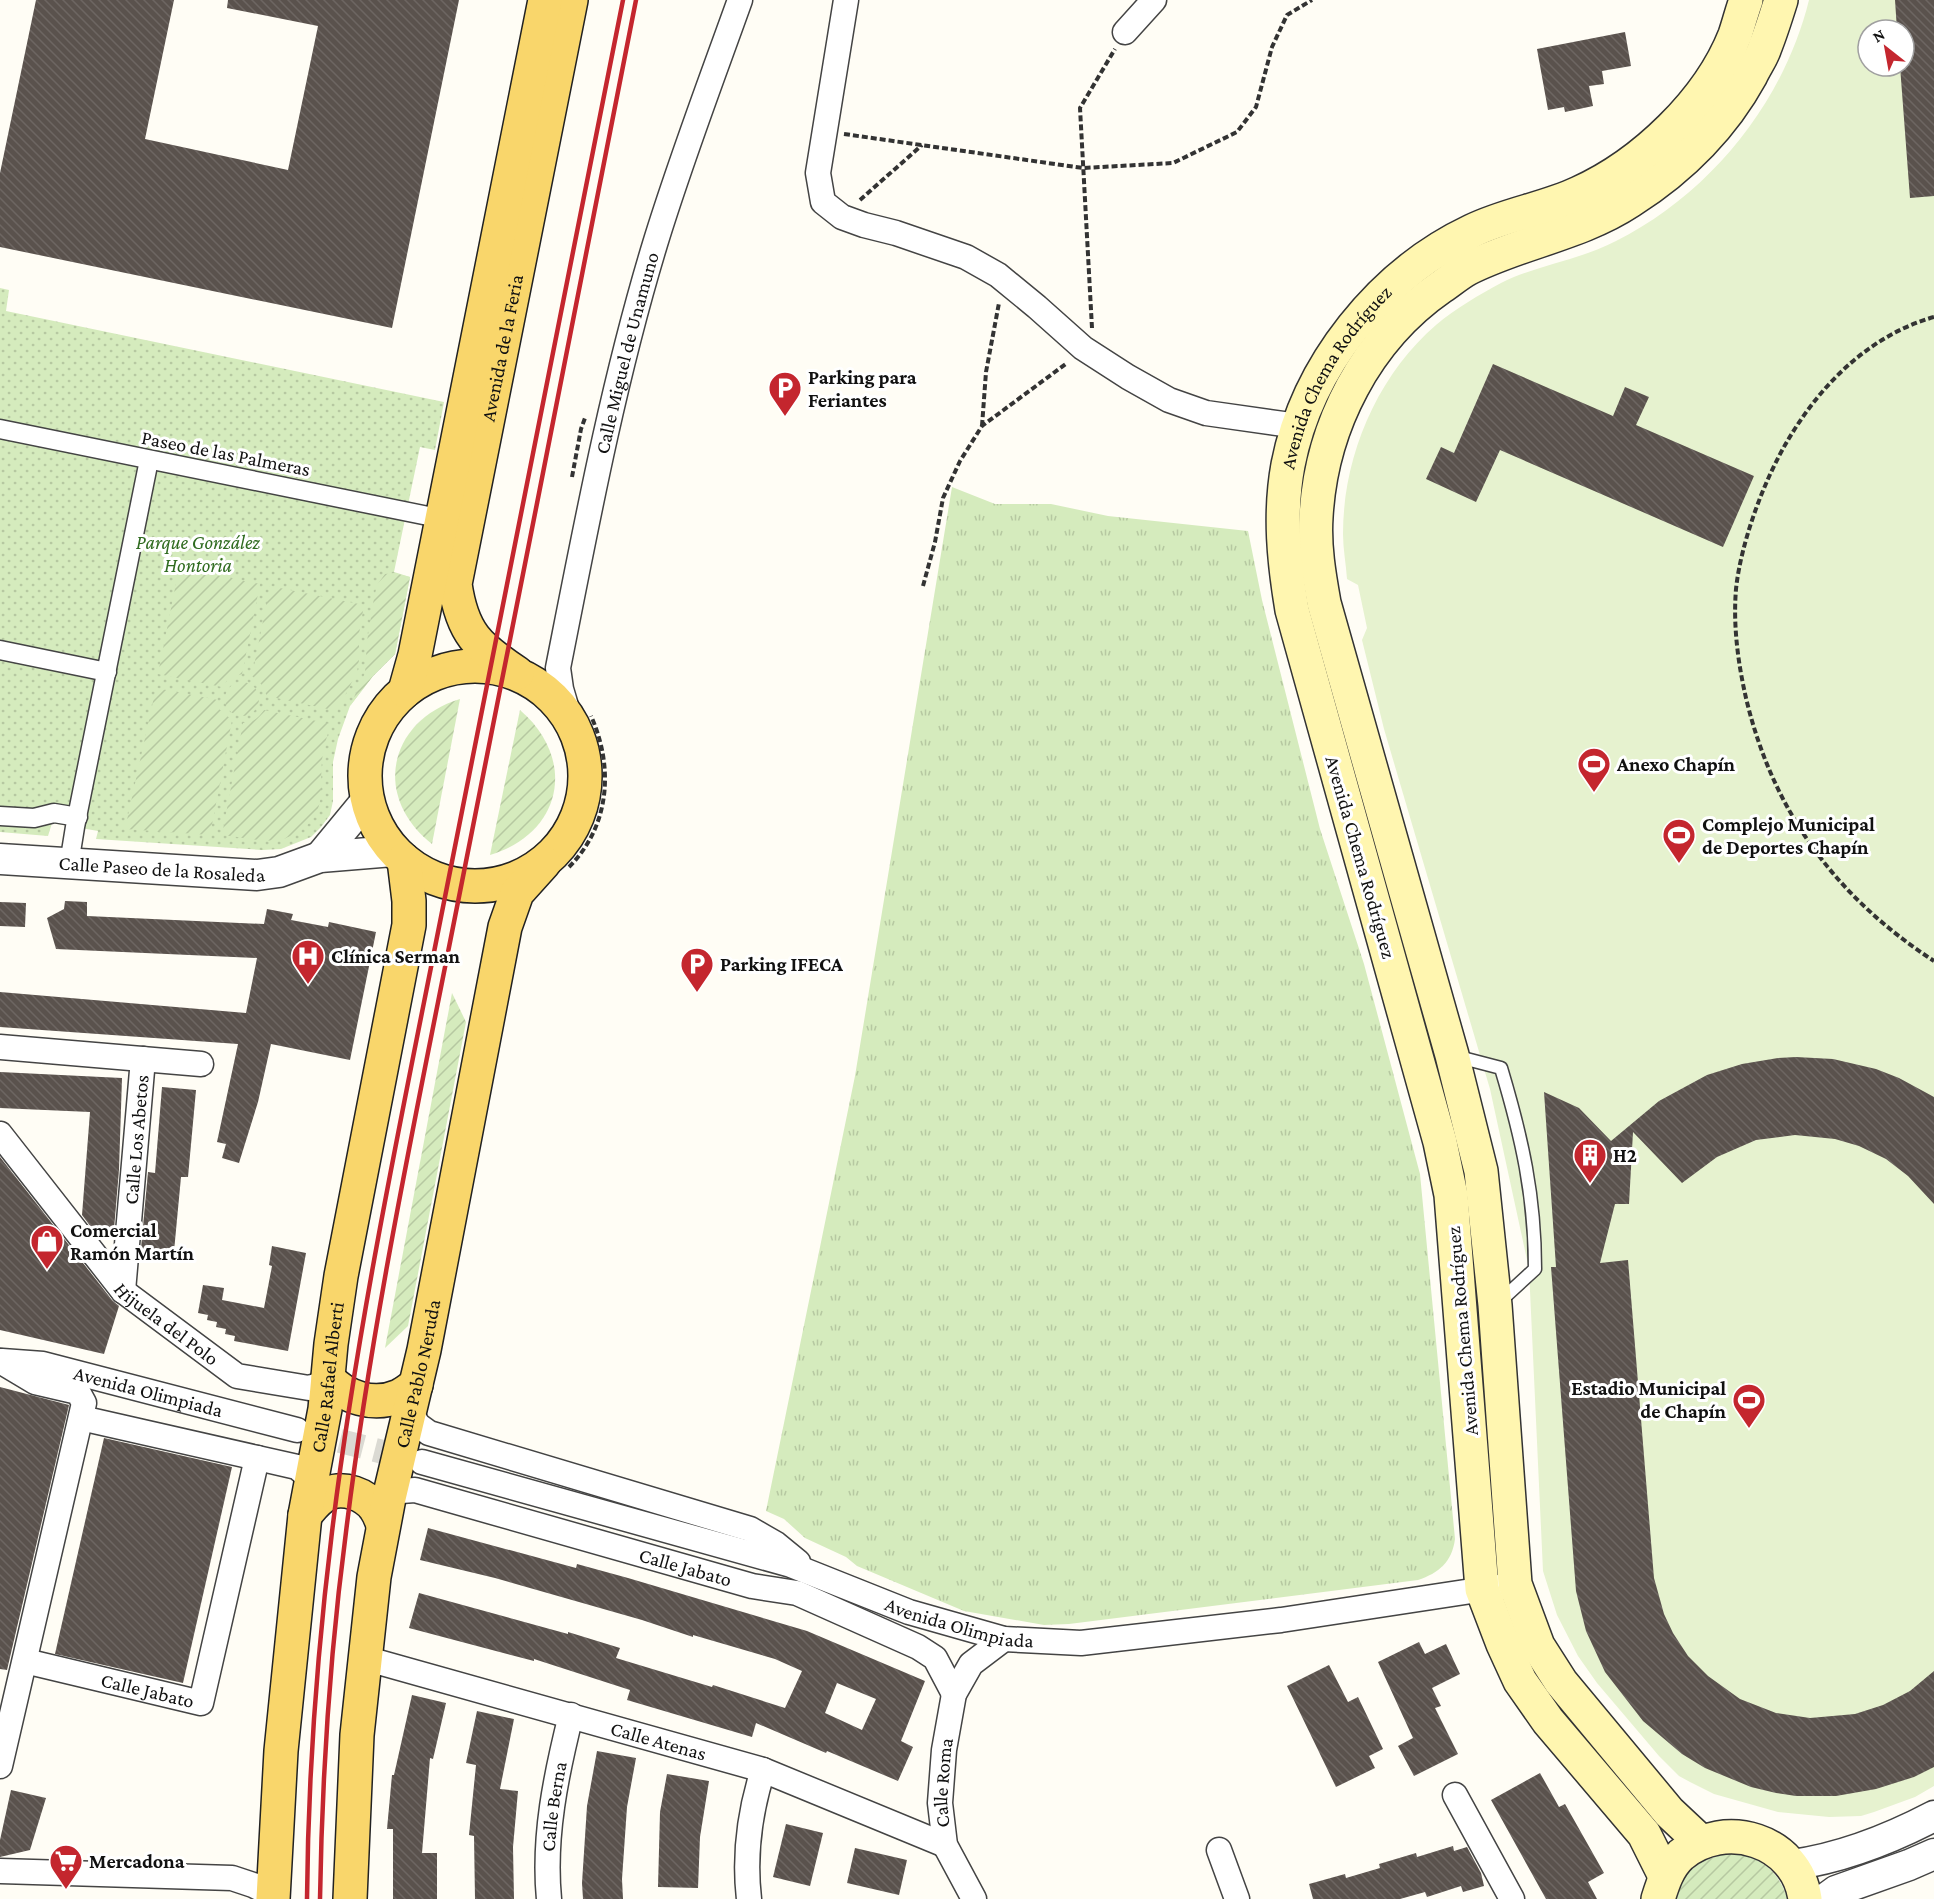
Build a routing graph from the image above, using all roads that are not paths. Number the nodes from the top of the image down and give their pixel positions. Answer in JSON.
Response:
{"nodes":[{"id":1,"x":545,"y":0,"type":"edge"},
{"id":2,"x":571,"y":0,"type":"edge"},
{"id":3,"x":740,"y":0,"type":"edge"},
{"id":4,"x":846,"y":0,"type":"edge"},
{"id":5,"x":1154,"y":0,"type":"edge"},
{"id":6,"x":1746,"y":0,"type":"edge"},
{"id":7,"x":1781,"y":0,"type":"edge"},
{"id":8,"x":1125,"y":32,"type":"road end"},
{"id":9,"x":1298,"y":426,"type":"junction"},
{"id":10,"x":0,"y":429,"type":"edge"},
{"id":11,"x":150,"y":460,"type":"junction"},
{"id":12,"x":443,"y":519,"type":"junction"},
{"id":13,"x":0,"y":650,"type":"edge"},
{"id":14,"x":107,"y":672,"type":"junction"},
{"id":15,"x":517,"y":674,"type":"junction"},
{"id":16,"x":405,"y":691,"type":"junction"},
{"id":17,"x":568,"y":716,"type":"junction"},
{"id":18,"x":367,"y":800,"type":"junction"},
{"id":19,"x":0,"y":816,"type":"edge"},
{"id":20,"x":78,"y":817,"type":"junction"},
{"id":21,"x":398,"y":856,"type":"junction"},
{"id":22,"x":320,"y":857,"type":"junction"},
{"id":23,"x":0,"y":859,"type":"edge"},
{"id":24,"x":544,"y":863,"type":"junction"},
{"id":25,"x":69,"y":864,"type":"junction"},
{"id":26,"x":0,"y":1047,"type":"edge"},
{"id":27,"x":1452,"y":1055,"type":"junction"},
{"id":28,"x":143,"y":1059,"type":"junction"},
{"id":29,"x":201,"y":1064,"type":"dead end"},
{"id":30,"x":0,"y":1134,"type":"edge"},
{"id":31,"x":123,"y":1291,"type":"junction"},
{"id":32,"x":1495,"y":1305,"type":"junction"},
{"id":33,"x":0,"y":1361,"type":"edge"},
{"id":34,"x":328,"y":1378,"type":"junction"},
{"id":35,"x":413,"y":1398,"type":"junction"},
{"id":36,"x":81,"y":1418,"type":"junction"},
{"id":37,"x":297,"y":1430,"type":"tunnel mouth"},
{"id":38,"x":257,"y":1458,"type":"junction"},
{"id":39,"x":422,"y":1462,"type":"tunnel mouth"},
{"id":40,"x":311,"y":1482,"type":"junction"},
{"id":41,"x":386,"y":1511,"type":"junction"},
{"id":42,"x":304,"y":1515,"type":"junction"},
{"id":43,"x":809,"y":1571,"type":"junction"},
{"id":44,"x":1515,"y":1584,"type":"junction"},
{"id":45,"x":1482,"y":1589,"type":"junction"},
{"id":46,"x":797,"y":1593,"type":"junction"},
{"id":47,"x":909,"y":1612,"type":"junction"},
{"id":48,"x":1004,"y":1639,"type":"junction"},
{"id":49,"x":364,"y":1658,"type":"junction"},
{"id":50,"x":25,"y":1661,"type":"junction"},
{"id":51,"x":954,"y":1694,"type":"junction"},
{"id":52,"x":571,"y":1715,"type":"junction"},
{"id":53,"x":0,"y":1766,"type":"edge"},
{"id":54,"x":764,"y":1770,"type":"junction"},
{"id":55,"x":1455,"y":1795,"type":"dead end"},
{"id":56,"x":1934,"y":1816,"type":"edge"},
{"id":57,"x":1701,"y":1842,"type":"junction"},
{"id":58,"x":945,"y":1845,"type":"junction"},
{"id":59,"x":1219,"y":1850,"type":"dead end"},
{"id":60,"x":1934,"y":1854,"type":"edge"},
{"id":61,"x":1792,"y":1865,"type":"junction"},
{"id":62,"x":0,"y":1871,"type":"edge"},
{"id":63,"x":1661,"y":1888,"type":"edge"},
{"id":64,"x":273,"y":1897,"type":"edge"},
{"id":65,"x":350,"y":1899,"type":"edge"},
{"id":66,"x":549,"y":1899,"type":"edge"},
{"id":67,"x":749,"y":1899,"type":"edge"},
{"id":68,"x":974,"y":1899,"type":"edge"},
{"id":69,"x":1237,"y":1899,"type":"edge"},
{"id":70,"x":1512,"y":1899,"type":"edge"},
{"id":71,"x":1805,"y":1899,"type":"edge"},
{"id":72,"x":1825,"y":1899,"type":"edge"}],
"edges":[{"from":1,"to":12,"type":"main road","name":"Avenida de la Feria"},
{"from":2,"to":15,"type":"main road","name":"Avenida de la Feria"},
{"from":3,"to":17,"type":"street","name":"Calle Miguel de Unamuno"},
{"from":4,"to":9,"type":"street"},
{"from":5,"to":8,"type":"street"},
{"from":6,"to":9,"type":"main road","name":"Avenida Chema Rodríguez"},
{"from":7,"to":27,"type":"main road","name":"Avenida Chema Rodríguez"},
{"from":9,"to":45,"type":"main road","name":"Avenida Chema Rodríguez"},
{"from":10,"to":11,"type":"street","name":"Paseo de las Palmeras"},
{"from":11,"to":12,"type":"street","name":"Paseo de las Palmeras"},
{"from":11,"to":14,"type":"street"},
{"from":12,"to":16,"type":"main road","name":"Avenida de la Feria"},
{"from":13,"to":14,"type":"street"},
{"from":14,"to":20,"type":"street"},
{"from":15,"to":16,"type":"main road"},
{"from":15,"to":17,"type":"main road","name":"Calle Pablo Neruda"},
{"from":16,"to":18,"type":"main road"},
{"from":17,"to":24,"type":"main road","name":"Calle Pablo Neruda"},
{"from":18,"to":21,"type":"main road"},
{"from":18,"to":22,"type":"street"},
{"from":19,"to":20,"type":"street"},
{"from":20,"to":25,"type":"street"},
{"from":21,"to":22,"type":"street","name":"Calle Paseo de la Rosaleda"},
{"from":21,"to":24,"type":"main road"},
{"from":21,"to":34,"type":"main road","name":"Calle Rafael Alberti"},
{"from":22,"to":25,"type":"street","name":"Calle Paseo de la Rosaleda"},
{"from":23,"to":25,"type":"street","name":"Calle Paseo de la Rosaleda"},
{"from":24,"to":35,"type":"main road","name":"Calle Pablo Neruda"},
{"from":26,"to":28,"type":"street","name":"Calle Los Abetos"},
{"from":27,"to":32,"type":"main road","name":"Avenida Chema Rodríguez"},
{"from":27,"to":32,"type":"lane"},
{"from":28,"to":29,"type":"street","name":"Calle Los Abetos"},
{"from":28,"to":31,"type":"street","name":"Calle Los Abetos"},
{"from":30,"to":31,"type":"street","name":"Hijuela del Polo"},
{"from":31,"to":34,"type":"street","name":"Hijuela del Polo"},
{"from":32,"to":44,"type":"main road","name":"Avenida Chema Rodríguez"},
{"from":33,"to":36,"type":"street"},
{"from":33,"to":37,"type":"street","name":"Avenida Olimpiada"},
{"from":34,"to":35,"type":"main road"},
{"from":34,"to":40,"type":"main road","name":"Calle Rafael Alberti"},
{"from":35,"to":41,"type":"main road","name":"Calle Pablo Neruda"},
{"from":35,"to":43,"type":"street"},
{"from":36,"to":38,"type":"street"},
{"from":36,"to":50,"type":"street"},
{"from":38,"to":40,"type":"street"},
{"from":38,"to":50,"type":"street","name":"Calle Jabato"},
{"from":39,"to":43,"type":"street","name":"Avenida Olimpiada"},
{"from":40,"to":42,"type":"main road","name":"Calle Rafael Alberti"},
{"from":41,"to":42,"type":"main road"},
{"from":41,"to":46,"type":"street","name":"Calle Jabato"},
{"from":41,"to":49,"type":"main road","name":"Calle Pablo Neruda"},
{"from":42,"to":64,"type":"main road","name":"Calle Rafael Alberti"},
{"from":43,"to":47,"type":"street","name":"Avenida Olimpiada"},
{"from":44,"to":45,"type":"street","name":"Avenida Olimpiada"},
{"from":44,"to":57,"type":"main road","name":"Avenida Chema Rodríguez"},
{"from":45,"to":48,"type":"street","name":"Avenida Olimpiada"},
{"from":45,"to":63,"type":"main road","name":"Avenida Chema Rodríguez"},
{"from":46,"to":47,"type":"street"},
{"from":46,"to":51,"type":"street","name":"Calle Jabato"},
{"from":47,"to":48,"type":"street","name":"Avenida Olimpiada"},
{"from":48,"to":51,"type":"street","name":"Calle Roma"},
{"from":49,"to":52,"type":"street","name":"Calle Atenas"},
{"from":49,"to":65,"type":"main road","name":"Calle Pablo Neruda"},
{"from":50,"to":53,"type":"street"},
{"from":51,"to":58,"type":"street","name":"Calle Roma"},
{"from":52,"to":54,"type":"street","name":"Calle Atenas"},
{"from":52,"to":66,"type":"street","name":"Calle Berna"},
{"from":54,"to":58,"type":"street","name":"Calle Atenas"},
{"from":54,"to":67,"type":"street"},
{"from":55,"to":70,"type":"street"},
{"from":56,"to":61,"type":"street"},
{"from":57,"to":61,"type":"main road"},
{"from":57,"to":63,"type":"main road"},
{"from":58,"to":68,"type":"street","name":"Calle Roma"},
{"from":59,"to":69,"type":"street"},
{"from":60,"to":72,"type":"street"},
{"from":61,"to":71,"type":"main road"},
{"from":62,"to":64,"type":"street"}]}
